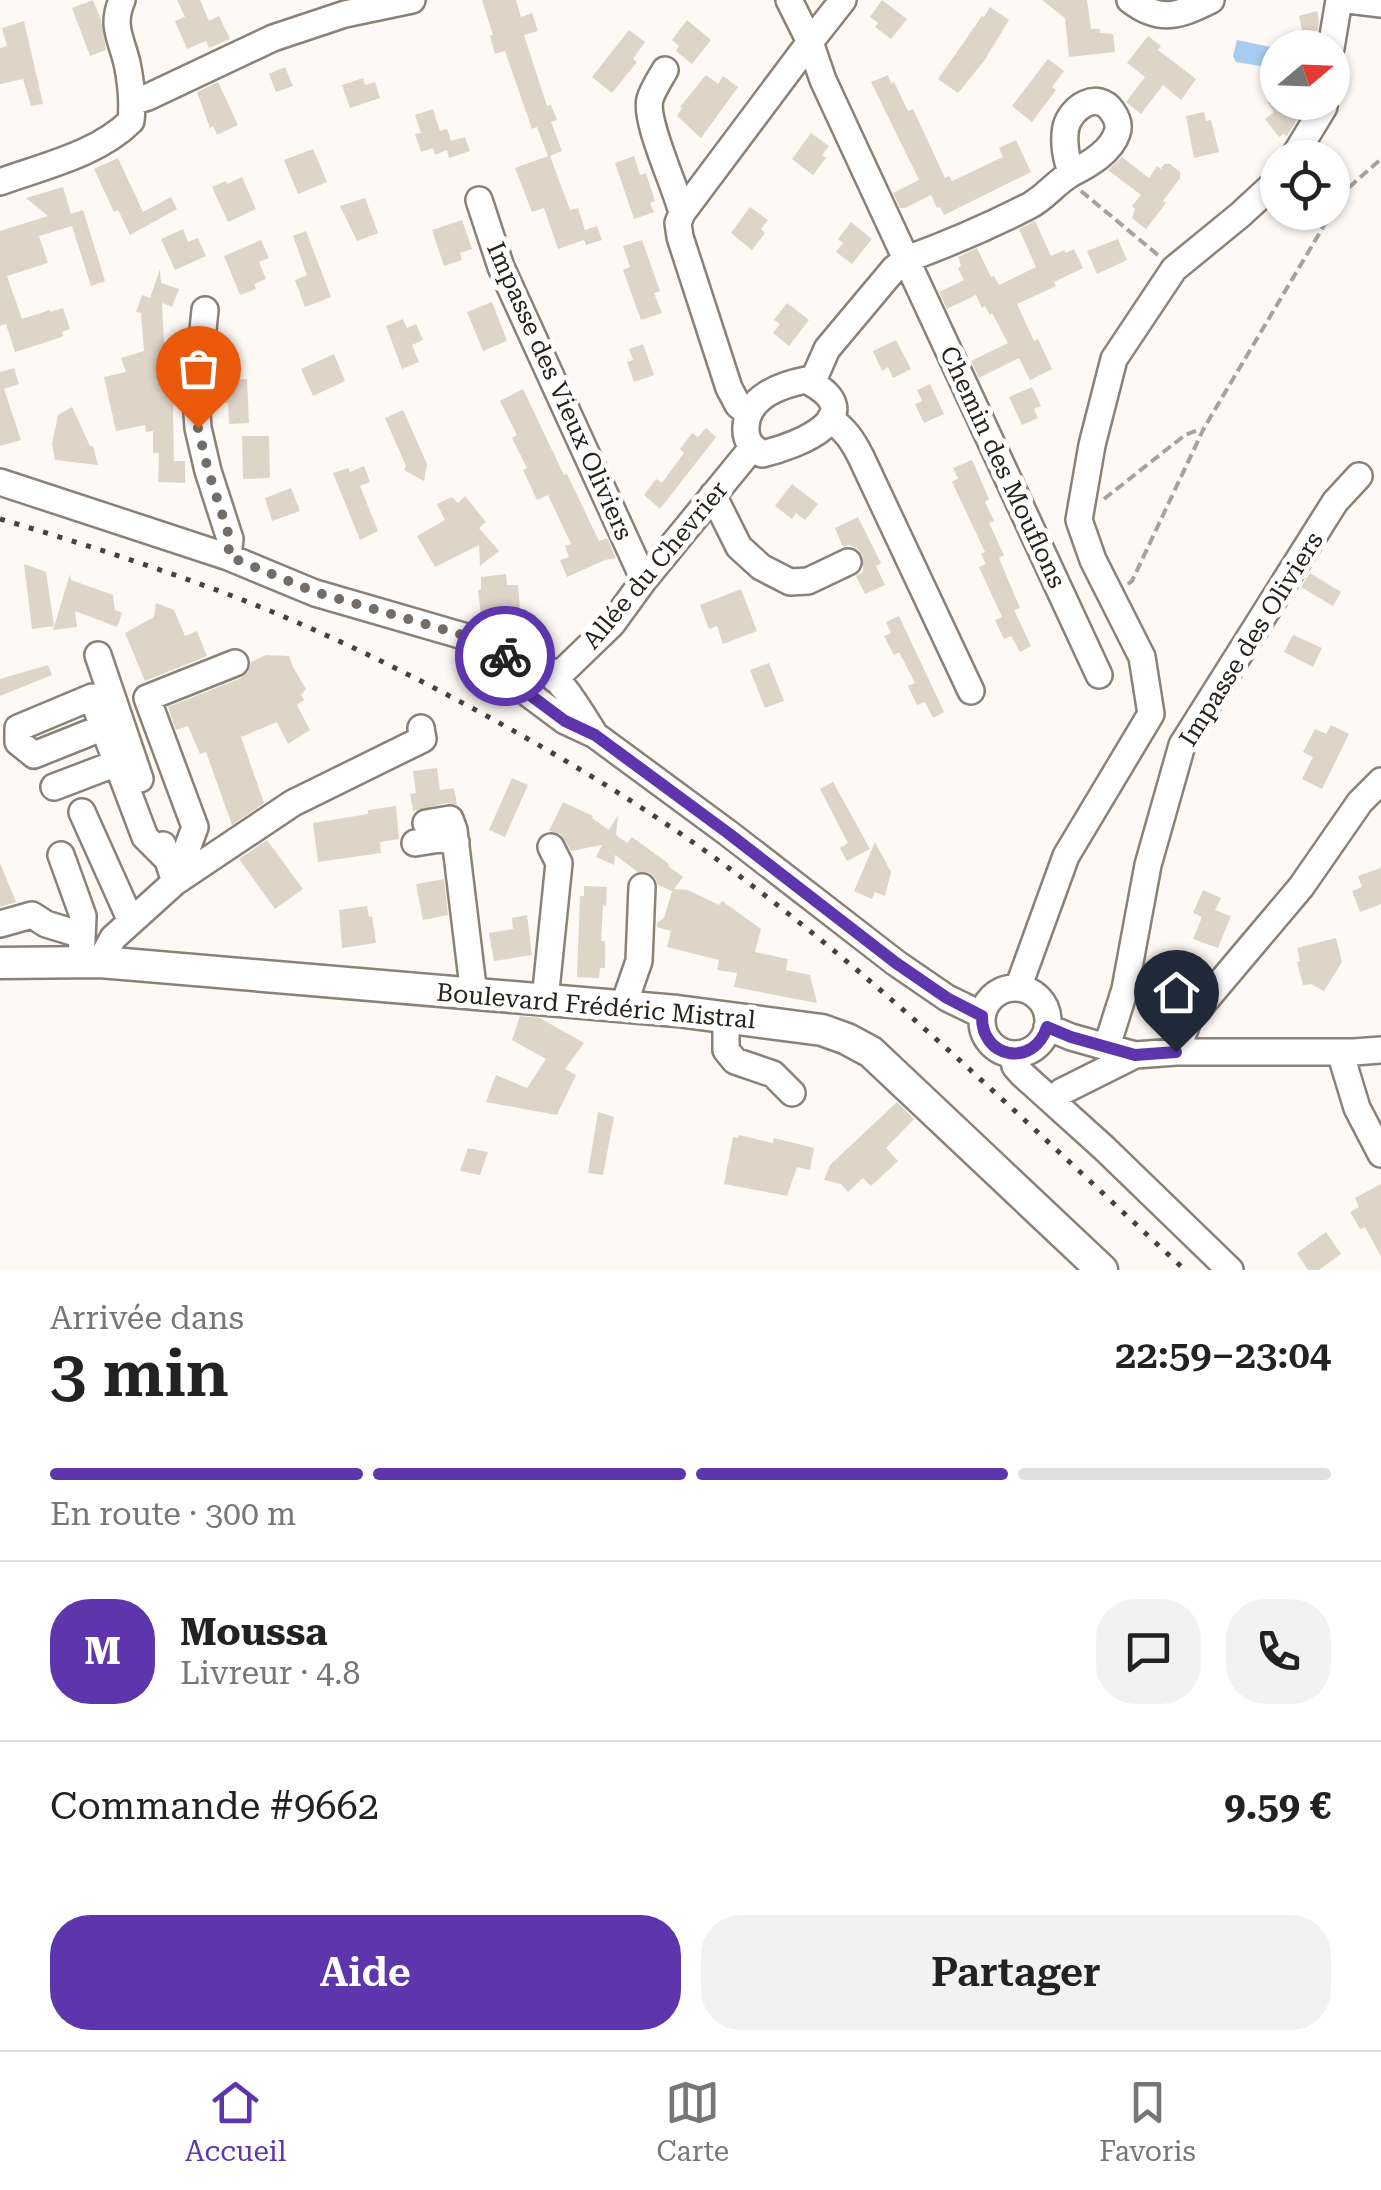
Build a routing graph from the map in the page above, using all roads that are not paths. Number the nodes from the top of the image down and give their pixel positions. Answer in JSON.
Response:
{"nodes":[{"id":1,"x":412,"y":0,"type":"edge"},
{"id":2,"x":789,"y":0,"type":"edge"},
{"id":3,"x":844,"y":0,"type":"edge"},
{"id":4,"x":1130,"y":0,"type":"edge"},
{"id":5,"x":1211,"y":0,"type":"edge"},
{"id":6,"x":1339,"y":0,"type":"edge"},
{"id":7,"x":1348,"y":0,"type":"edge"},
{"id":8,"x":115,"y":4,"type":"edge"},
{"id":9,"x":1381,"y":4,"type":"edge"},
{"id":10,"x":1335,"y":30,"type":"edge"},
{"id":11,"x":810,"y":42,"type":"junction"},
{"id":12,"x":665,"y":70,"type":"dead end"},
{"id":13,"x":132,"y":102,"type":"junction"},
{"id":14,"x":1069,"y":175,"type":"road end"},
{"id":15,"x":0,"y":182,"type":"edge"},
{"id":16,"x":1260,"y":197,"type":"edge"},
{"id":17,"x":479,"y":200,"type":"dead end"},
{"id":18,"x":682,"y":214,"type":"junction"},
{"id":19,"x":907,"y":259,"type":"junction"},
{"id":20,"x":205,"y":310,"type":"dead end"},
{"id":21,"x":812,"y":383,"type":"junction"},
{"id":22,"x":749,"y":414,"type":"junction"},
{"id":23,"x":830,"y":419,"type":"junction"},
{"id":24,"x":752,"y":448,"type":"junction"},
{"id":25,"x":1359,"y":476,"type":"dead end"},
{"id":26,"x":0,"y":482,"type":"edge"},
{"id":27,"x":713,"y":495,"type":"junction"},
{"id":28,"x":228,"y":556,"type":"junction"},
{"id":29,"x":848,"y":562,"type":"dead end"},
{"id":30,"x":644,"y":580,"type":"junction"},
{"id":31,"x":494,"y":644,"type":"junction"},
{"id":32,"x":98,"y":655,"type":"dead end"},
{"id":33,"x":235,"y":663,"type":"dead end"},
{"id":34,"x":1099,"y":675,"type":"dead end"},
{"id":35,"x":555,"y":679,"type":"junction"},
{"id":36,"x":972,"y":691,"type":"dead end"},
{"id":37,"x":104,"y":728,"type":"dead end"},
{"id":38,"x":421,"y":728,"type":"dead end"},
{"id":39,"x":595,"y":735,"type":"junction"},
{"id":40,"x":117,"y":763,"type":"junction"},
{"id":41,"x":1381,"y":780,"type":"edge"},
{"id":42,"x":54,"y":788,"type":"dead end"},
{"id":43,"x":82,"y":812,"type":"dead end"},
{"id":44,"x":421,"y":834,"type":"dead end"},
{"id":45,"x":551,"y":847,"type":"dead end"},
{"id":46,"x":61,"y":855,"type":"dead end"},
{"id":47,"x":172,"y":871,"type":"junction"},
{"id":48,"x":642,"y":887,"type":"dead end"},
{"id":49,"x":132,"y":921,"type":"junction"},
{"id":50,"x":0,"y":924,"type":"edge"},
{"id":51,"x":88,"y":953,"type":"junction"},
{"id":52,"x":0,"y":964,"type":"edge"},
{"id":53,"x":1018,"y":988,"type":"junction"},
{"id":54,"x":474,"y":995,"type":"junction"},
{"id":55,"x":545,"y":1000,"type":"junction"},
{"id":56,"x":623,"y":1007,"type":"junction"},
{"id":57,"x":982,"y":1016,"type":"junction"},
{"id":58,"x":726,"y":1017,"type":"junction"},
{"id":59,"x":1047,"y":1027,"type":"junction"},
{"id":60,"x":1108,"y":1046,"type":"junction"},
{"id":61,"x":1381,"y":1050,"type":"edge"},
{"id":62,"x":1176,"y":1052,"type":"junction"},
{"id":63,"x":1340,"y":1052,"type":"junction"},
{"id":64,"x":1012,"y":1054,"type":"junction"},
{"id":65,"x":1135,"y":1055,"type":"junction"},
{"id":66,"x":792,"y":1093,"type":"dead end"},
{"id":67,"x":1052,"y":1101,"type":"junction"},
{"id":68,"x":1381,"y":1154,"type":"edge"},
{"id":69,"x":1102,"y":1270,"type":"edge"},
{"id":70,"x":1230,"y":1270,"type":"edge"}],
"edges":[{"from":1,"to":13,"type":"street"},
{"from":2,"to":11,"type":"street","name":"Chemin des Mouflons"},
{"from":3,"to":11,"type":"street"},
{"from":4,"to":5,"type":"street"},
{"from":6,"to":10,"type":"street"},
{"from":7,"to":9,"type":"street"},
{"from":8,"to":13,"type":"street"},
{"from":11,"to":18,"type":"street"},
{"from":11,"to":19,"type":"street","name":"Chemin des Mouflons"},
{"from":12,"to":18,"type":"street"},
{"from":13,"to":15,"type":"street"},
{"from":14,"to":19,"type":"street"},
{"from":16,"to":53,"type":"street"},
{"from":17,"to":30,"type":"street","name":"Impasse des Vieux Oliviers"},
{"from":18,"to":22,"type":"street"},
{"from":19,"to":21,"type":"street"},
{"from":19,"to":34,"type":"street","name":"Chemin des Mouflons"},
{"from":20,"to":28,"type":"street"},
{"from":21,"to":22,"type":"street"},
{"from":21,"to":23,"type":"street"},
{"from":22,"to":24,"type":"street"},
{"from":23,"to":24,"type":"street"},
{"from":23,"to":36,"type":"street"},
{"from":24,"to":27,"type":"street","name":"Allée du Chevrier"},
{"from":25,"to":60,"type":"street","name":"Impasse des Oliviers"},
{"from":26,"to":28,"type":"street"},
{"from":27,"to":29,"type":"street"},
{"from":27,"to":30,"type":"street","name":"Allée du Chevrier"},
{"from":28,"to":31,"type":"street"},
{"from":30,"to":35,"type":"street","name":"Allée du Chevrier"},
{"from":31,"to":35,"type":"street"},
{"from":31,"to":39,"type":"street"},
{"from":32,"to":47,"type":"street"},
{"from":33,"to":47,"type":"street"},
{"from":35,"to":39,"type":"street"},
{"from":37,"to":40,"type":"street"},
{"from":38,"to":47,"type":"street"},
{"from":39,"to":57,"type":"street"},
{"from":40,"to":42,"type":"street"},
{"from":40,"to":47,"type":"street"},
{"from":41,"to":62,"type":"street"},
{"from":43,"to":49,"type":"street"},
{"from":44,"to":54,"type":"street"},
{"from":45,"to":55,"type":"street"},
{"from":46,"to":51,"type":"street"},
{"from":47,"to":49,"type":"street"},
{"from":48,"to":56,"type":"street"},
{"from":49,"to":51,"type":"street"},
{"from":50,"to":51,"type":"street"},
{"from":51,"to":52,"type":"main road","name":"Boulevard Frédéric Mistral"},
{"from":51,"to":54,"type":"main road","name":"Boulevard Frédéric Mistral"},
{"from":53,"to":57,"type":"street"},
{"from":53,"to":59,"type":"street"},
{"from":54,"to":55,"type":"main road","name":"Boulevard Frédéric Mistral"},
{"from":55,"to":56,"type":"main road","name":"Boulevard Frédéric Mistral"},
{"from":56,"to":58,"type":"main road","name":"Boulevard Frédéric Mistral"},
{"from":57,"to":64,"type":"street"},
{"from":58,"to":66,"type":"street"},
{"from":58,"to":69,"type":"main road","name":"Boulevard Frédéric Mistral"},
{"from":59,"to":60,"type":"street"},
{"from":59,"to":64,"type":"street"},
{"from":60,"to":65,"type":"street"},
{"from":61,"to":63,"type":"street"},
{"from":62,"to":63,"type":"street"},
{"from":62,"to":65,"type":"street"},
{"from":63,"to":68,"type":"street"},
{"from":64,"to":67,"type":"street"},
{"from":65,"to":67,"type":"street"},
{"from":67,"to":70,"type":"street"}]}
